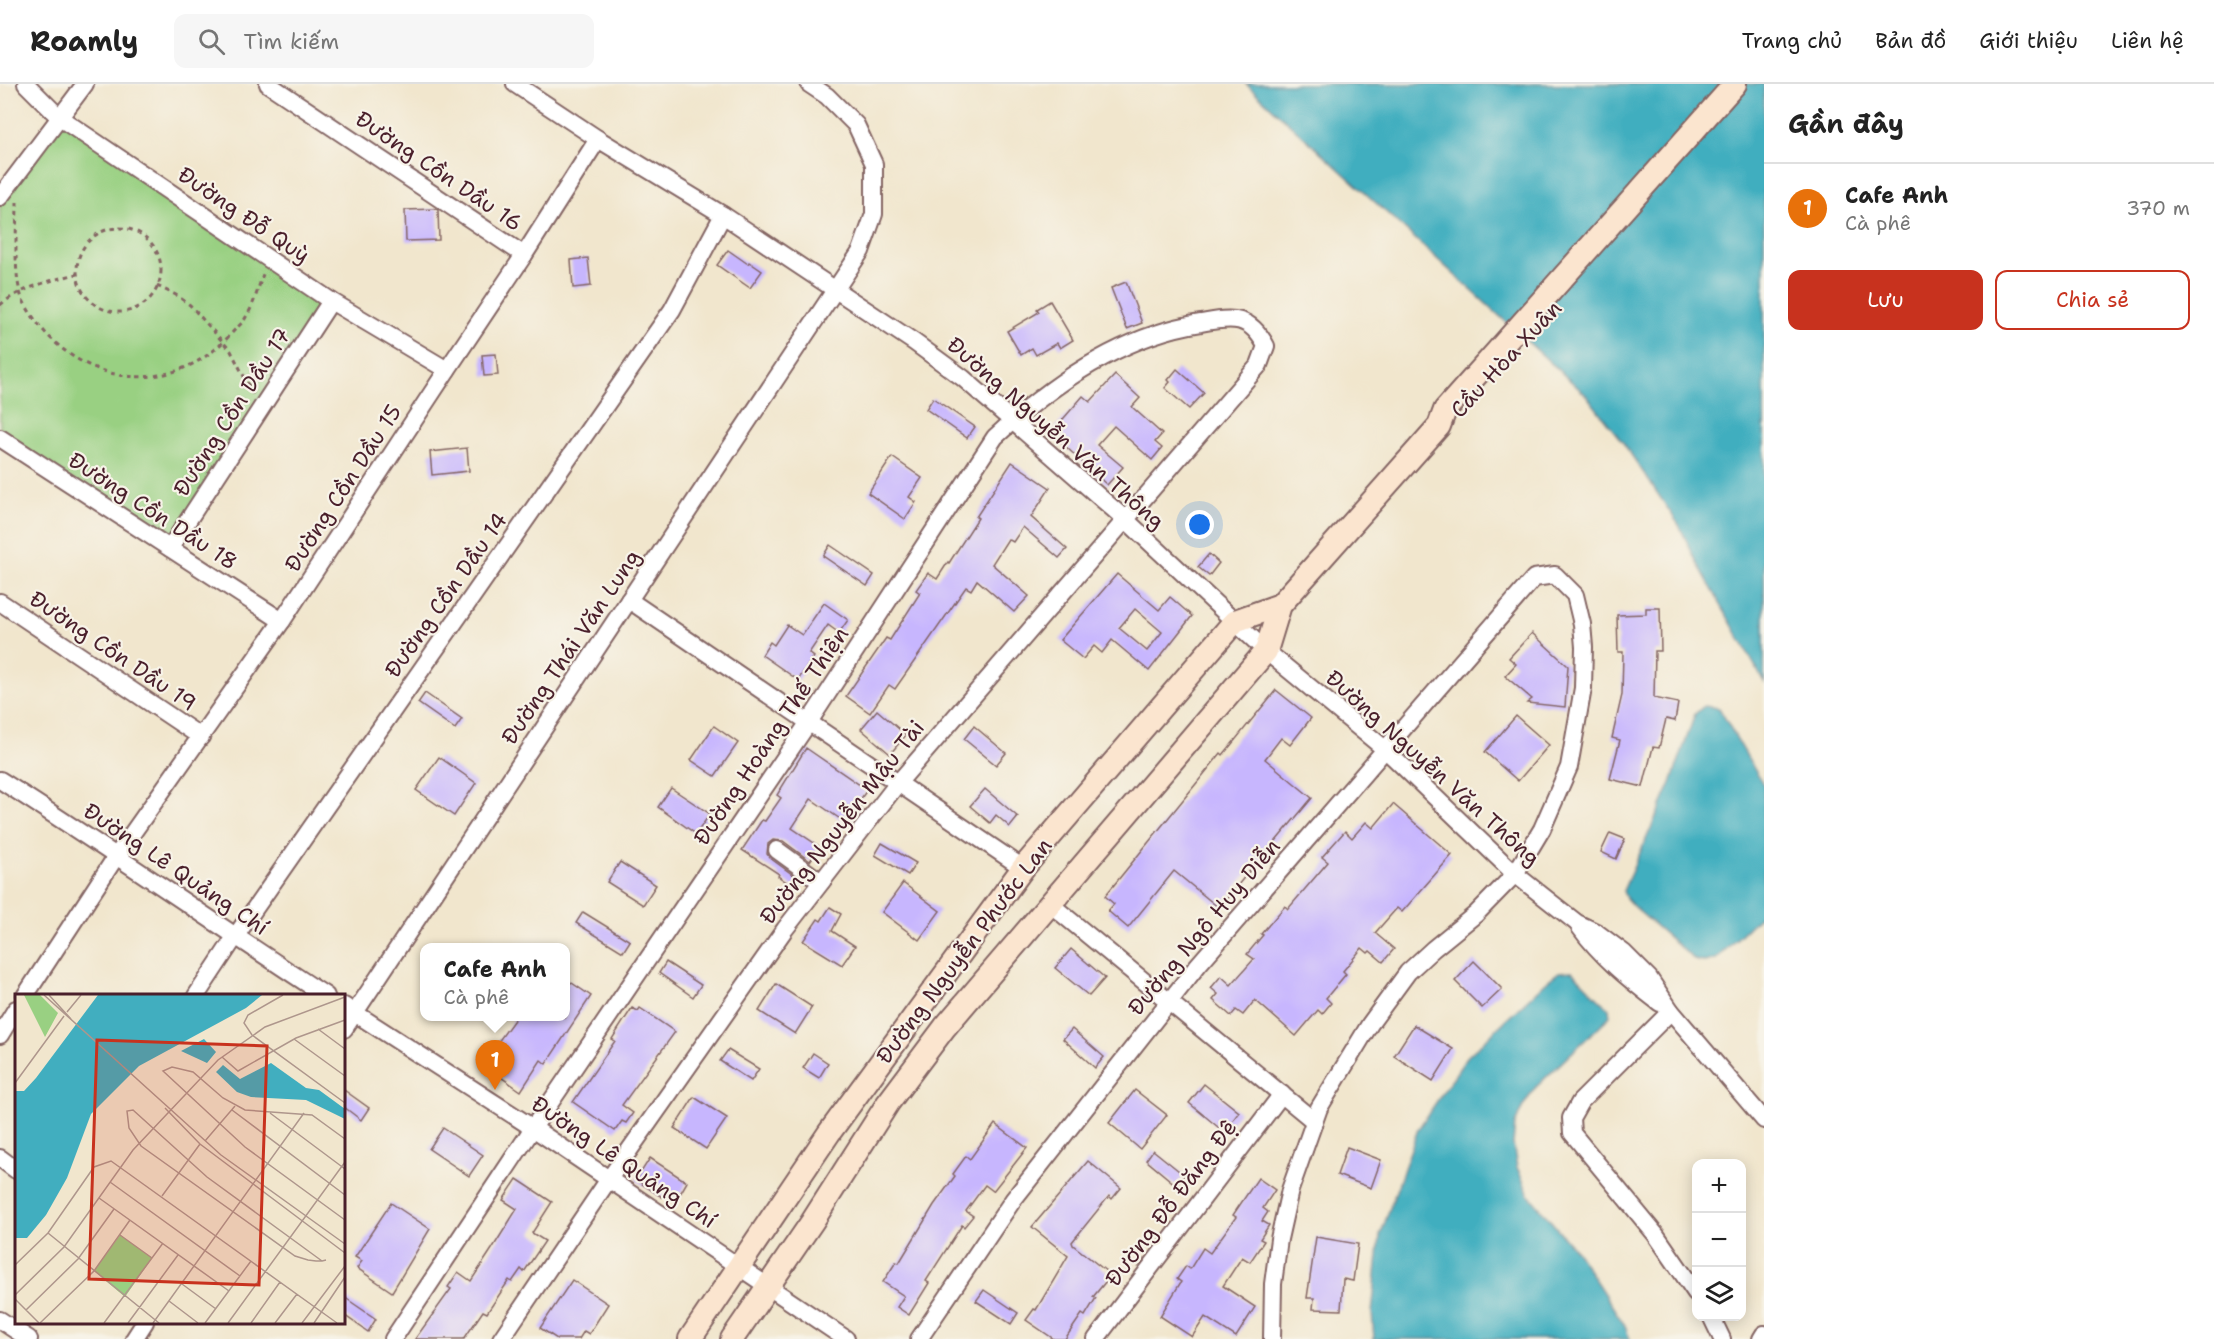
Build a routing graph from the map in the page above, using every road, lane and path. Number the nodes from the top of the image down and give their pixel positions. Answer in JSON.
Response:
{"nodes":[{"id":1,"x":26,"y":84,"type":"edge"},
{"id":2,"x":85,"y":84,"type":"edge"},
{"id":3,"x":268,"y":84,"type":"edge"},
{"id":4,"x":514,"y":84,"type":"edge"},
{"id":5,"x":809,"y":84,"type":"edge"},
{"id":6,"x":1735,"y":84,"type":"edge"},
{"id":7,"x":1752,"y":84,"type":"edge"},
{"id":8,"x":60,"y":118,"type":"junction"},
{"id":9,"x":598,"y":139,"type":"junction"},
{"id":10,"x":16,"y":176,"type":"junction"},
{"id":11,"x":0,"y":197,"type":"edge"},
{"id":12,"x":723,"y":215,"type":"junction"},
{"id":13,"x":525,"y":255,"type":"junction"},
{"id":14,"x":268,"y":258,"type":"junction"},
{"id":15,"x":77,"y":274,"type":"junction"},
{"id":16,"x":157,"y":286,"type":"junction"},
{"id":17,"x":837,"y":290,"type":"junction"},
{"id":18,"x":21,"y":292,"type":"junction"},
{"id":19,"x":331,"y":301,"type":"junction"},
{"id":20,"x":0,"y":305,"type":"edge"},
{"id":21,"x":224,"y":342,"type":"junction"},
{"id":22,"x":1260,"y":365,"type":"joint"},
{"id":23,"x":447,"y":370,"type":"junction"},
{"id":24,"x":261,"y":409,"type":"junction"},
{"id":25,"x":1012,"y":421,"type":"junction"},
{"id":26,"x":1439,"y":426,"type":"junction"},
{"id":27,"x":0,"y":438,"type":"edge"},
{"id":28,"x":1126,"y":520,"type":"junction"},
{"id":29,"x":170,"y":548,"type":"junction"},
{"id":30,"x":629,"y":600,"type":"junction"},
{"id":31,"x":0,"y":603,"type":"edge"},
{"id":32,"x":1280,"y":605,"type":"junction"},
{"id":33,"x":282,"y":621,"type":"junction"},
{"id":34,"x":1235,"y":621,"type":"junction"},
{"id":35,"x":1266,"y":651,"type":"junction"},
{"id":36,"x":808,"y":722,"type":"junction"},
{"id":37,"x":201,"y":737,"type":"junction"},
{"id":38,"x":1386,"y":750,"type":"junction"},
{"id":39,"x":0,"y":780,"type":"edge"},
{"id":40,"x":898,"y":783,"type":"junction"},
{"id":41,"x":777,"y":850,"type":"dead end"},
{"id":42,"x":117,"y":855,"type":"junction"},
{"id":43,"x":1023,"y":868,"type":"junction"},
{"id":44,"x":1515,"y":874,"type":"junction"},
{"id":45,"x":821,"y":882,"type":"junction"},
{"id":46,"x":1049,"y":903,"type":"junction"},
{"id":47,"x":235,"y":937,"type":"junction"},
{"id":48,"x":27,"y":994,"type":"edge"},
{"id":49,"x":197,"y":994,"type":"edge"},
{"id":50,"x":324,"y":994,"type":"edge"},
{"id":51,"x":1169,"y":1002,"type":"junction"},
{"id":52,"x":349,"y":1010,"type":"edge"},
{"id":53,"x":15,"y":1011,"type":"edge"},
{"id":54,"x":1671,"y":1011,"type":"junction"},
{"id":55,"x":345,"y":1025,"type":"edge"},
{"id":56,"x":0,"y":1035,"type":"edge"},
{"id":57,"x":1282,"y":1094,"type":"junction"},
{"id":58,"x":1764,"y":1120,"type":"edge"},
{"id":59,"x":1314,"y":1121,"type":"junction"},
{"id":60,"x":533,"y":1128,"type":"junction"},
{"id":61,"x":0,"y":1158,"type":"edge"},
{"id":62,"x":15,"y":1169,"type":"edge"},
{"id":63,"x":609,"y":1179,"type":"junction"},
{"id":64,"x":739,"y":1267,"type":"junction"},
{"id":65,"x":768,"y":1286,"type":"junction"},
{"id":66,"x":1692,"y":1287,"type":"edge"},
{"id":67,"x":0,"y":1320,"type":"edge"},
{"id":68,"x":1713,"y":1321,"type":"edge"},
{"id":69,"x":144,"y":1324,"type":"edge"},
{"id":70,"x":1764,"y":1334,"type":"edge"},
{"id":71,"x":29,"y":1339,"type":"edge"},
{"id":72,"x":134,"y":1339,"type":"edge"},
{"id":73,"x":393,"y":1339,"type":"edge"},
{"id":74,"x":501,"y":1339,"type":"edge"},
{"id":75,"x":690,"y":1339,"type":"edge"},
{"id":76,"x":732,"y":1339,"type":"edge"},
{"id":77,"x":846,"y":1339,"type":"edge"},
{"id":78,"x":919,"y":1339,"type":"edge"},
{"id":79,"x":1096,"y":1339,"type":"edge"},
{"id":80,"x":1272,"y":1339,"type":"edge"},
{"id":81,"x":1722,"y":1339,"type":"edge"},
{"id":82,"x":1761,"y":1339,"type":"edge"}],
"edges":[{"from":1,"to":8,"type":"street","name":"Đường Đỗ Quỳ"},
{"from":2,"to":8,"type":"street"},
{"from":3,"to":13,"type":"street","name":"Đường Cồn Dầu 16"},
{"from":4,"to":9,"type":"street","name":"Đường Nguyễn Văn Thông"},
{"from":5,"to":17,"type":"street","name":"Đường Thái Văn Lung"},
{"from":6,"to":26,"type":"main road","name":"Cầu Hòa Xuân"},
{"from":7,"to":26,"type":"main road","name":"Cầu Hòa Xuân"},
{"from":8,"to":10,"type":"street"},
{"from":8,"to":14,"type":"street","name":"Đường Đỗ Quỳ"},
{"from":9,"to":12,"type":"street","name":"Đường Nguyễn Văn Thông"},
{"from":9,"to":13,"type":"street","name":"Đường Cồn Dầu 15"},
{"from":10,"to":11,"type":"street"},
{"from":10,"to":18,"type":"path"},
{"from":12,"to":17,"type":"street","name":"Đường Nguyễn Văn Thông"},
{"from":12,"to":47,"type":"street","name":"Đường Cồn Dầu 14"},
{"from":13,"to":23,"type":"street","name":"Đường Cồn Dầu 15"},
{"from":14,"to":19,"type":"street","name":"Đường Đỗ Quỳ"},
{"from":14,"to":21,"type":"path"},
{"from":15,"to":16,"type":"path"},
{"from":15,"to":16,"type":"path"},
{"from":15,"to":18,"type":"path"},
{"from":16,"to":21,"type":"path"},
{"from":17,"to":25,"type":"street","name":"Đường Nguyễn Văn Thông"},
{"from":17,"to":30,"type":"street","name":"Đường Thái Văn Lung"},
{"from":18,"to":20,"type":"path"},
{"from":18,"to":21,"type":"path"},
{"from":19,"to":23,"type":"street","name":"Đường Đỗ Quỳ"},
{"from":19,"to":24,"type":"street","name":"Đường Cồn Dầu 17"},
{"from":21,"to":24,"type":"path"},
{"from":22,"to":25,"type":"street","name":"Đường Hoàng Thế Thiện"},
{"from":22,"to":28,"type":"street","name":"Đường Nguyễn Mậu Tài"},
{"from":23,"to":33,"type":"street","name":"Đường Cồn Dầu 15"},
{"from":24,"to":29,"type":"street","name":"Đường Cồn Dầu 17"},
{"from":25,"to":28,"type":"street","name":"Đường Nguyễn Văn Thông"},
{"from":25,"to":36,"type":"street","name":"Đường Hoàng Thế Thiện"},
{"from":26,"to":32,"type":"main road","name":"Đường Nguyễn Phước Lan"},
{"from":27,"to":29,"type":"street","name":"Đường Cồn Dầu 18"},
{"from":28,"to":34,"type":"street","name":"Đường Nguyễn Văn Thông"},
{"from":28,"to":40,"type":"street","name":"Đường Nguyễn Mậu Tài"},
{"from":29,"to":33,"type":"street","name":"Đường Cồn Dầu 18"},
{"from":30,"to":36,"type":"street"},
{"from":30,"to":52,"type":"street","name":"Đường Thái Văn Lung"},
{"from":31,"to":37,"type":"street","name":"Đường Cồn Dầu 19"},
{"from":32,"to":34,"type":"main road","name":"Đường Nguyễn Phước Lan"},
{"from":32,"to":35,"type":"main road","name":"Đường Nguyễn Phước Lan"},
{"from":33,"to":37,"type":"street","name":"Đường Cồn Dầu 15"},
{"from":34,"to":35,"type":"street","name":"Đường Nguyễn Văn Thông"},
{"from":34,"to":43,"type":"main road","name":"Đường Nguyễn Phước Lan"},
{"from":35,"to":38,"type":"street","name":"Đường Nguyễn Văn Thông"},
{"from":35,"to":46,"type":"main road","name":"Đường Nguyễn Phước Lan"},
{"from":36,"to":40,"type":"street"},
{"from":36,"to":60,"type":"street","name":"Đường Hoàng Thế Thiện"},
{"from":37,"to":42,"type":"street","name":"Đường Cồn Dầu 15"},
{"from":38,"to":44,"type":"street","name":"Đường Nguyễn Văn Thông"},
{"from":38,"to":44,"type":"street","name":"Đường Ngô Huy Diễn"},
{"from":38,"to":51,"type":"street","name":"Đường Ngô Huy Diễn"},
{"from":39,"to":42,"type":"street","name":"Đường Lê Quảng Chí"},
{"from":40,"to":43,"type":"street"},
{"from":40,"to":45,"type":"street","name":"Đường Nguyễn Mậu Tài"},
{"from":41,"to":45,"type":"street"},
{"from":42,"to":47,"type":"street","name":"Đường Lê Quảng Chí"},
{"from":42,"to":48,"type":"street","name":"Đường Cồn Dầu 15"},
{"from":43,"to":64,"type":"main road","name":"Đường Nguyễn Phước Lan"},
{"from":44,"to":54,"type":"street","name":"Đường Nguyễn Văn Thông"},
{"from":44,"to":59,"type":"street"},
{"from":45,"to":63,"type":"street","name":"Đường Nguyễn Mậu Tài"},
{"from":46,"to":51,"type":"street"},
{"from":46,"to":65,"type":"main road","name":"Đường Nguyễn Phước Lan"},
{"from":47,"to":49,"type":"street","name":"Đường Cồn Dầu 14"},
{"from":47,"to":50,"type":"street","name":"Đường Lê Quảng Chí"},
{"from":51,"to":57,"type":"street"},
{"from":51,"to":78,"type":"street","name":"Đường Ngô Huy Diễn"},
{"from":52,"to":55,"type":"street","name":"Đường Thái Văn Lung"},
{"from":52,"to":60,"type":"street","name":"Đường Lê Quảng Chí"},
{"from":53,"to":56,"type":"street"},
{"from":54,"to":58,"type":"street","name":"Đường Nguyễn Văn Thông"},
{"from":54,"to":66,"type":"street"},
{"from":57,"to":59,"type":"street"},
{"from":57,"to":79,"type":"street","name":"Đường Đỗ Đăng Đệ"},
{"from":59,"to":80,"type":"street"},
{"from":60,"to":63,"type":"street","name":"Đường Lê Quảng Chí"},
{"from":60,"to":73,"type":"street","name":"Đường Hoàng Thế Thiện"},
{"from":61,"to":62,"type":"street"},
{"from":63,"to":64,"type":"street","name":"Đường Lê Quảng Chí"},
{"from":63,"to":74,"type":"street","name":"Đường Nguyễn Mậu Tài"},
{"from":64,"to":65,"type":"street","name":"Đường Lê Quảng Chí"},
{"from":64,"to":75,"type":"main road","name":"Đường Nguyễn Phước Lan"},
{"from":65,"to":76,"type":"main road","name":"Đường Nguyễn Phước Lan"},
{"from":65,"to":77,"type":"street","name":"Đường Lê Quảng Chí"},
{"from":67,"to":71,"type":"street"},
{"from":68,"to":81,"type":"street"},
{"from":69,"to":72,"type":"street"},
{"from":70,"to":82,"type":"street"}]}
